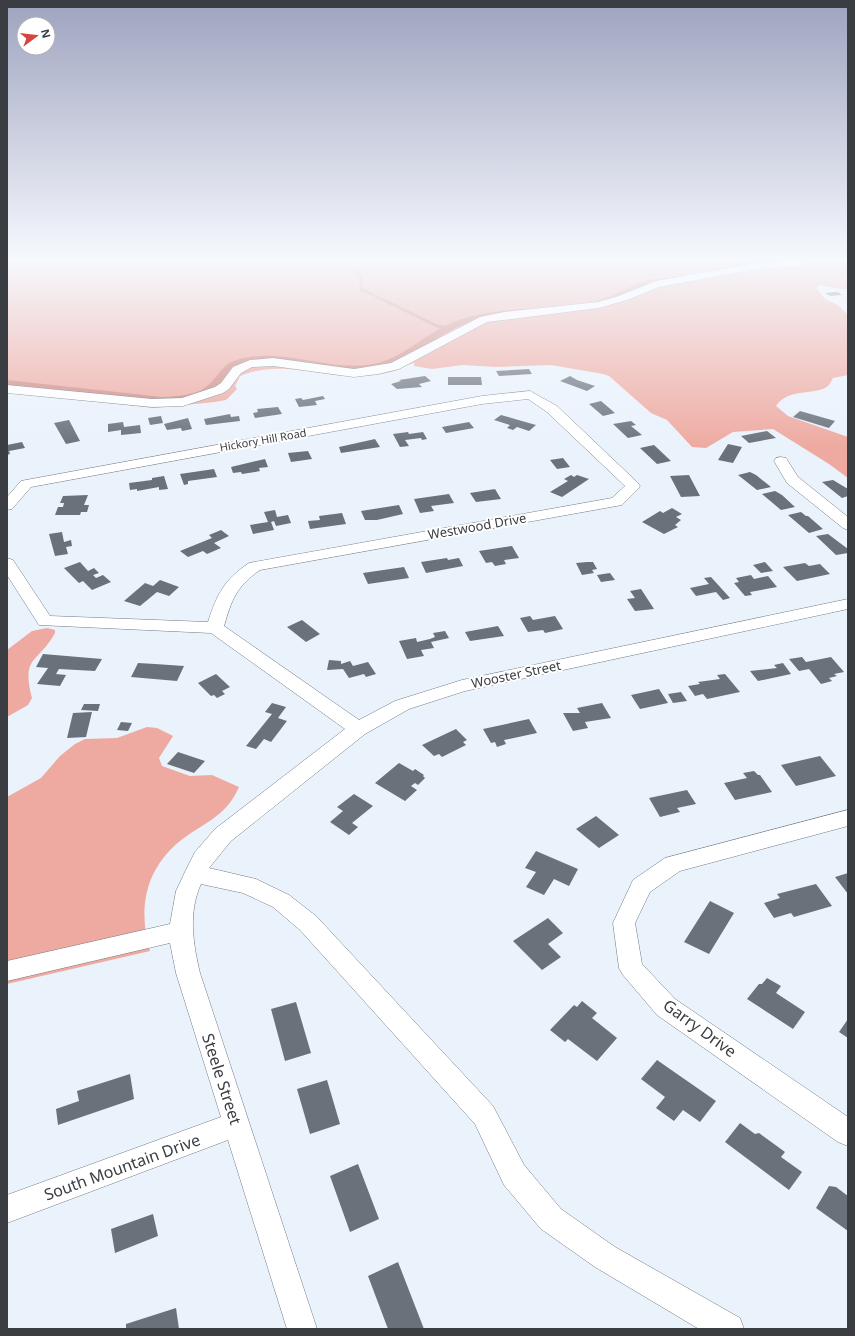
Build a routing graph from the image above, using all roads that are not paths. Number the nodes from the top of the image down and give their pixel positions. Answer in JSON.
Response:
{"nodes":[{"id":1,"x":474,"y":323,"type":"edge"},
{"id":2,"x":7,"y":389,"type":"edge"},
{"id":3,"x":530,"y":395,"type":"joint"},
{"id":4,"x":781,"y":461,"type":"dead end"},
{"id":5,"x":7,"y":506,"type":"edge"},
{"id":6,"x":848,"y":525,"type":"edge"},
{"id":7,"x":7,"y":563,"type":"edge"},
{"id":8,"x":848,"y":604,"type":"edge"},
{"id":9,"x":215,"y":628,"type":"junction"},
{"id":10,"x":358,"y":729,"type":"junction"},
{"id":11,"x":848,"y":818,"type":"edge"},
{"id":12,"x":223,"y":835,"type":"joint"},
{"id":13,"x":195,"y":874,"type":"junction"},
{"id":14,"x":181,"y":931,"type":"junction"},
{"id":15,"x":7,"y":971,"type":"edge"},
{"id":16,"x":236,"y":1124,"type":"junction"},
{"id":17,"x":848,"y":1133,"type":"edge"},
{"id":18,"x":7,"y":1209,"type":"edge"},
{"id":19,"x":302,"y":1329,"type":"edge"},
{"id":20,"x":729,"y":1329,"type":"edge"}],
"edges":[{"from":1,"to":2,"type":"street"},
{"from":3,"to":5,"type":"street","name":"Hickory Hill Road"},
{"from":3,"to":9,"type":"street","name":"Westwood Drive"},
{"from":4,"to":6,"type":"street"},
{"from":7,"to":9,"type":"street"},
{"from":8,"to":10,"type":"street","name":"Wooster Street"},
{"from":9,"to":10,"type":"street"},
{"from":10,"to":12,"type":"street","name":"Wooster Street"},
{"from":11,"to":17,"type":"street","name":"Garry Drive"},
{"from":12,"to":13,"type":"street","name":"Steele Street"},
{"from":13,"to":14,"type":"street","name":"Steele Street"},
{"from":13,"to":20,"type":"street"},
{"from":14,"to":15,"type":"street"},
{"from":14,"to":16,"type":"street","name":"Steele Street"},
{"from":16,"to":18,"type":"street","name":"South Mountain Drive"},
{"from":16,"to":19,"type":"street","name":"Steele Street"}]}
